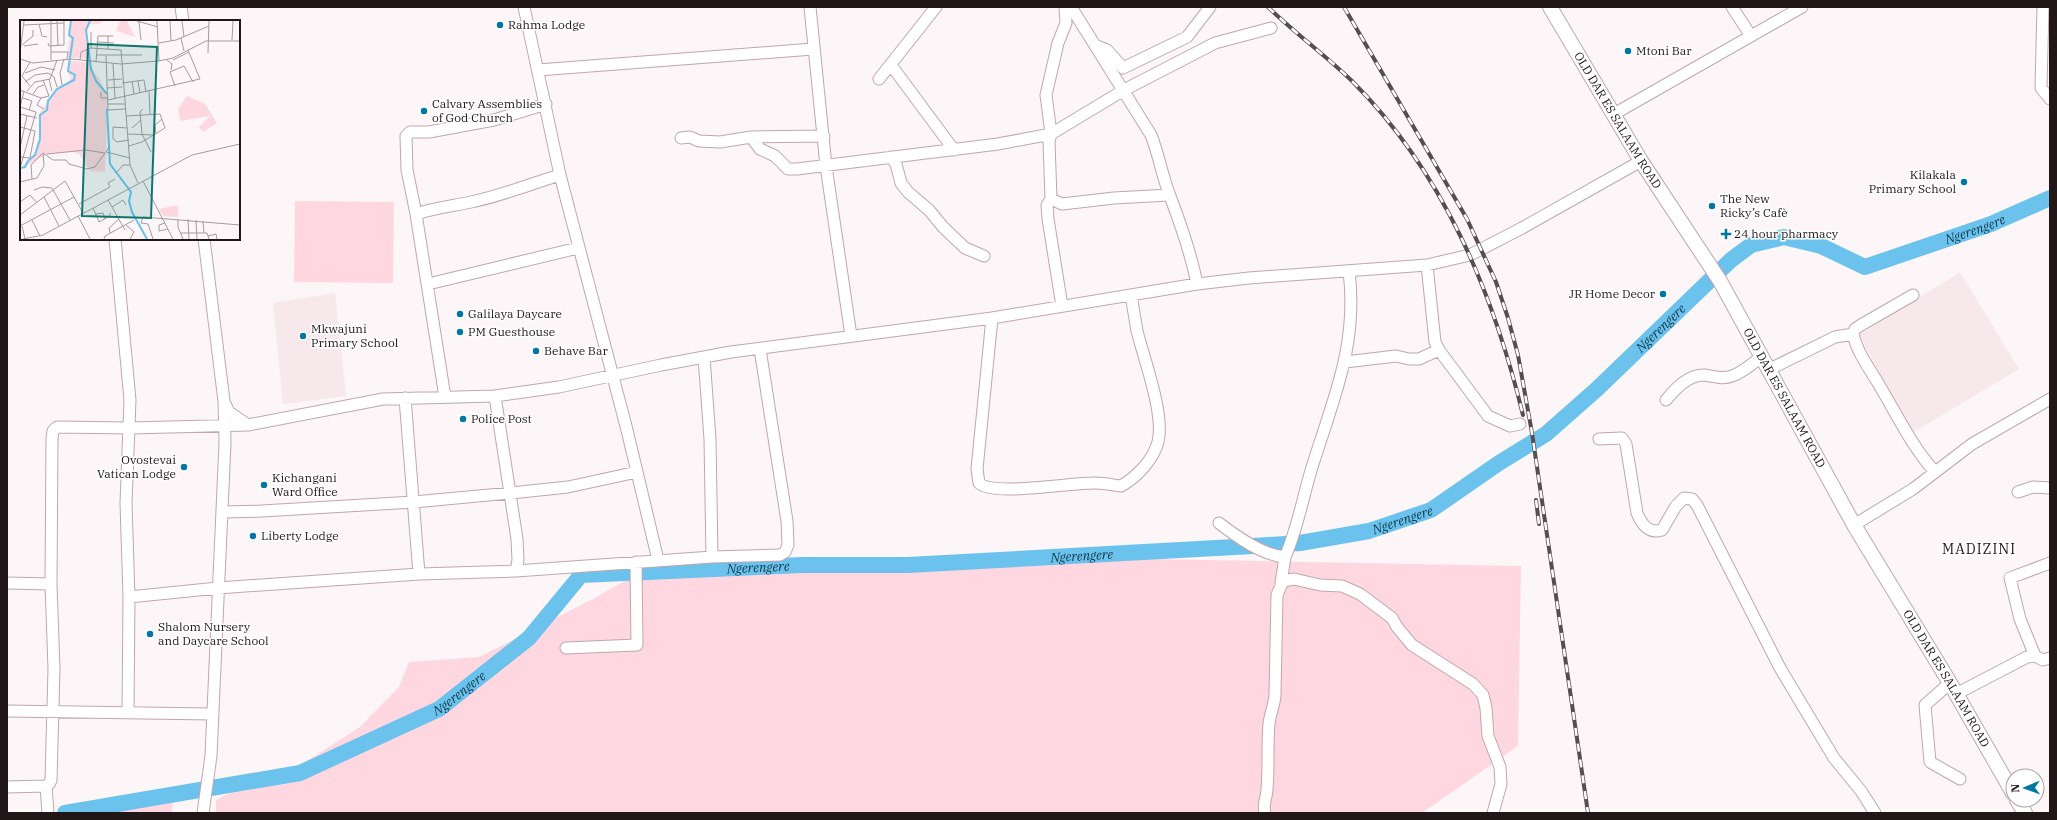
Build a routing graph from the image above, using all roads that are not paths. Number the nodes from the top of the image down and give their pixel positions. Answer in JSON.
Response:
{"nodes":[{"id":1,"x":181,"y":7,"type":"edge"},
{"id":2,"x":524,"y":7,"type":"edge"},
{"id":3,"x":810,"y":7,"type":"edge"},
{"id":4,"x":936,"y":7,"type":"edge"},
{"id":5,"x":1065,"y":7,"type":"edge"},
{"id":6,"x":1071,"y":7,"type":"edge"},
{"id":7,"x":1210,"y":7,"type":"edge"},
{"id":8,"x":1550,"y":7,"type":"edge"},
{"id":9,"x":1732,"y":7,"type":"edge"},
{"id":10,"x":1802,"y":7,"type":"edge"},
{"id":11,"x":2043,"y":7,"type":"edge"},
{"id":12,"x":183,"y":20,"type":"edge"},
{"id":13,"x":1271,"y":28,"type":"dead end"},
{"id":14,"x":1751,"y":36,"type":"junction"},
{"id":15,"x":1187,"y":37,"type":"junction"},
{"id":16,"x":813,"y":49,"type":"junction"},
{"id":17,"x":1189,"y":57,"type":"junction"},
{"id":18,"x":891,"y":65,"type":"junction"},
{"id":19,"x":538,"y":70,"type":"junction"},
{"id":20,"x":1118,"y":71,"type":"junction"},
{"id":21,"x":879,"y":78,"type":"dead end"},
{"id":22,"x":1124,"y":90,"type":"junction"},
{"id":23,"x":2050,"y":99,"type":"edge"},
{"id":24,"x":546,"y":104,"type":"junction"},
{"id":25,"x":1614,"y":114,"type":"junction"},
{"id":26,"x":1052,"y":134,"type":"junction"},
{"id":27,"x":824,"y":136,"type":"junction"},
{"id":28,"x":751,"y":137,"type":"junction"},
{"id":29,"x":681,"y":138,"type":"dead end"},
{"id":30,"x":954,"y":150,"type":"junction"},
{"id":31,"x":891,"y":157,"type":"junction"},
{"id":32,"x":1641,"y":160,"type":"junction"},
{"id":33,"x":826,"y":166,"type":"junction"},
{"id":34,"x":560,"y":175,"type":"junction"},
{"id":35,"x":1169,"y":195,"type":"junction"},
{"id":36,"x":1051,"y":199,"type":"junction"},
{"id":37,"x":416,"y":214,"type":"junction"},
{"id":38,"x":115,"y":240,"type":"edge"},
{"id":39,"x":204,"y":240,"type":"edge"},
{"id":40,"x":578,"y":248,"type":"junction"},
{"id":41,"x":984,"y":256,"type":"dead end"},
{"id":42,"x":1427,"y":265,"type":"junction"},
{"id":43,"x":1349,"y":271,"type":"junction"},
{"id":44,"x":428,"y":284,"type":"junction"},
{"id":45,"x":1197,"y":284,"type":"junction"},
{"id":46,"x":1131,"y":294,"type":"junction"},
{"id":47,"x":1913,"y":295,"type":"dead end"},
{"id":48,"x":1062,"y":306,"type":"junction"},
{"id":49,"x":992,"y":318,"type":"junction"},
{"id":50,"x":1853,"y":334,"type":"junction"},
{"id":51,"x":850,"y":336,"type":"junction"},
{"id":52,"x":760,"y":349,"type":"junction"},
{"id":53,"x":1438,"y":350,"type":"junction"},
{"id":54,"x":704,"y":357,"type":"junction"},
{"id":55,"x":1760,"y":357,"type":"junction"},
{"id":56,"x":1345,"y":362,"type":"junction"},
{"id":57,"x":1768,"y":370,"type":"junction"},
{"id":58,"x":612,"y":377,"type":"junction"},
{"id":59,"x":495,"y":396,"type":"junction"},
{"id":60,"x":445,"y":397,"type":"junction"},
{"id":61,"x":405,"y":398,"type":"junction"},
{"id":62,"x":2050,"y":399,"type":"edge"},
{"id":63,"x":1666,"y":400,"type":"dead end"},
{"id":64,"x":224,"y":402,"type":"junction"},
{"id":65,"x":1520,"y":424,"type":"dead end"},
{"id":66,"x":225,"y":425,"type":"junction"},
{"id":67,"x":248,"y":425,"type":"junction"},
{"id":68,"x":130,"y":428,"type":"junction"},
{"id":69,"x":1600,"y":439,"type":"dead end"},
{"id":70,"x":225,"y":443,"type":"junction"},
{"id":71,"x":637,"y":472,"type":"junction"},
{"id":72,"x":1935,"y":472,"type":"junction"},
{"id":73,"x":2050,"y":488,"type":"edge"},
{"id":74,"x":2018,"y":492,"type":"dead end"},
{"id":75,"x":511,"y":493,"type":"junction"},
{"id":76,"x":414,"y":502,"type":"junction"},
{"id":77,"x":222,"y":512,"type":"junction"},
{"id":78,"x":1219,"y":523,"type":"dead end"},
{"id":79,"x":1854,"y":525,"type":"junction"},
{"id":80,"x":712,"y":557,"type":"junction"},
{"id":81,"x":1285,"y":557,"type":"junction"},
{"id":82,"x":658,"y":560,"type":"junction"},
{"id":83,"x":636,"y":562,"type":"junction"},
{"id":84,"x":2050,"y":563,"type":"edge"},
{"id":85,"x":516,"y":571,"type":"junction"},
{"id":86,"x":419,"y":574,"type":"junction"},
{"id":87,"x":7,"y":583,"type":"edge"},
{"id":88,"x":1281,"y":583,"type":"junction"},
{"id":89,"x":51,"y":584,"type":"junction"},
{"id":90,"x":218,"y":588,"type":"junction"},
{"id":91,"x":129,"y":597,"type":"junction"},
{"id":92,"x":566,"y":648,"type":"dead end"},
{"id":93,"x":2043,"y":658,"type":"edge"},
{"id":94,"x":2050,"y":670,"type":"edge"},
{"id":95,"x":1953,"y":689,"type":"junction"},
{"id":96,"x":7,"y":711,"type":"edge"},
{"id":97,"x":54,"y":712,"type":"junction"},
{"id":98,"x":128,"y":713,"type":"junction"},
{"id":99,"x":212,"y":714,"type":"junction"},
{"id":100,"x":1960,"y":779,"type":"dead end"},
{"id":101,"x":2005,"y":779,"type":"edge"},
{"id":102,"x":46,"y":786,"type":"junction"},
{"id":103,"x":7,"y":787,"type":"edge"},
{"id":104,"x":48,"y":813,"type":"edge"},
{"id":105,"x":204,"y":813,"type":"edge"},
{"id":106,"x":1265,"y":813,"type":"edge"},
{"id":107,"x":1494,"y":813,"type":"edge"},
{"id":108,"x":1875,"y":813,"type":"edge"}],
"edges":[{"from":1,"to":12,"type":"street"},
{"from":2,"to":19,"type":"street"},
{"from":3,"to":16,"type":"street"},
{"from":4,"to":18,"type":"street"},
{"from":5,"to":26,"type":"street"},
{"from":6,"to":20,"type":"street"},
{"from":7,"to":15,"type":"street"},
{"from":8,"to":25,"type":"main road","name":"OLD DAR ES SALAAM ROAD"},
{"from":9,"to":14,"type":"street"},
{"from":10,"to":14,"type":"street"},
{"from":11,"to":23,"type":"street"},
{"from":13,"to":17,"type":"street"},
{"from":14,"to":25,"type":"street"},
{"from":15,"to":17,"type":"street"},
{"from":15,"to":20,"type":"street"},
{"from":16,"to":19,"type":"street"},
{"from":16,"to":27,"type":"street"},
{"from":17,"to":22,"type":"street"},
{"from":18,"to":21,"type":"street"},
{"from":18,"to":30,"type":"street"},
{"from":19,"to":24,"type":"street"},
{"from":20,"to":22,"type":"street"},
{"from":22,"to":26,"type":"street"},
{"from":22,"to":35,"type":"street"},
{"from":24,"to":34,"type":"street"},
{"from":24,"to":37,"type":"street"},
{"from":25,"to":32,"type":"main road","name":"OLD DAR ES SALAAM ROAD"},
{"from":26,"to":30,"type":"street"},
{"from":26,"to":36,"type":"street"},
{"from":27,"to":28,"type":"street"},
{"from":27,"to":33,"type":"street"},
{"from":28,"to":29,"type":"street"},
{"from":28,"to":33,"type":"street"},
{"from":30,"to":31,"type":"street"},
{"from":31,"to":33,"type":"street"},
{"from":31,"to":41,"type":"street"},
{"from":32,"to":42,"type":"street"},
{"from":32,"to":55,"type":"main road","name":"OLD DAR ES SALAAM ROAD"},
{"from":33,"to":51,"type":"street"},
{"from":34,"to":37,"type":"street"},
{"from":34,"to":40,"type":"street"},
{"from":35,"to":36,"type":"street"},
{"from":35,"to":45,"type":"street"},
{"from":36,"to":48,"type":"street"},
{"from":37,"to":44,"type":"street"},
{"from":38,"to":68,"type":"street"},
{"from":39,"to":64,"type":"street"},
{"from":40,"to":44,"type":"street"},
{"from":40,"to":58,"type":"street"},
{"from":42,"to":43,"type":"street"},
{"from":42,"to":53,"type":"street"},
{"from":43,"to":45,"type":"street"},
{"from":43,"to":56,"type":"street"},
{"from":44,"to":60,"type":"street"},
{"from":45,"to":46,"type":"street"},
{"from":46,"to":48,"type":"street"},
{"from":46,"to":49,"type":"street"},
{"from":47,"to":50,"type":"street"},
{"from":48,"to":49,"type":"street"},
{"from":49,"to":51,"type":"street"},
{"from":50,"to":57,"type":"street"},
{"from":50,"to":72,"type":"street"},
{"from":51,"to":52,"type":"street"},
{"from":52,"to":54,"type":"street"},
{"from":52,"to":80,"type":"street"},
{"from":53,"to":56,"type":"street"},
{"from":53,"to":65,"type":"street"},
{"from":54,"to":58,"type":"street"},
{"from":54,"to":80,"type":"street"},
{"from":55,"to":57,"type":"main road","name":"OLD DAR ES SALAAM ROAD"},
{"from":55,"to":63,"type":"street"},
{"from":56,"to":81,"type":"street"},
{"from":57,"to":79,"type":"main road","name":"OLD DAR ES SALAAM ROAD"},
{"from":58,"to":59,"type":"street"},
{"from":58,"to":71,"type":"street"},
{"from":59,"to":60,"type":"street"},
{"from":59,"to":75,"type":"street"},
{"from":60,"to":61,"type":"street"},
{"from":61,"to":67,"type":"street"},
{"from":61,"to":76,"type":"street"},
{"from":62,"to":72,"type":"street"},
{"from":64,"to":66,"type":"street"},
{"from":64,"to":67,"type":"street"},
{"from":66,"to":67,"type":"street"},
{"from":66,"to":68,"type":"street"},
{"from":66,"to":70,"type":"street"},
{"from":67,"to":70,"type":"street"},
{"from":68,"to":89,"type":"street"},
{"from":68,"to":91,"type":"street"},
{"from":69,"to":108,"type":"street"},
{"from":70,"to":77,"type":"street"},
{"from":71,"to":75,"type":"street"},
{"from":71,"to":82,"type":"street"},
{"from":72,"to":79,"type":"street"},
{"from":73,"to":74,"type":"street"},
{"from":75,"to":76,"type":"street"},
{"from":75,"to":85,"type":"street"},
{"from":76,"to":77,"type":"street"},
{"from":76,"to":86,"type":"street"},
{"from":77,"to":90,"type":"street"},
{"from":78,"to":81,"type":"street"},
{"from":79,"to":95,"type":"main road","name":"OLD DAR ES SALAAM ROAD"},
{"from":80,"to":82,"type":"street"},
{"from":81,"to":88,"type":"street"},
{"from":82,"to":83,"type":"street"},
{"from":83,"to":85,"type":"street"},
{"from":83,"to":92,"type":"street"},
{"from":84,"to":93,"type":"street"},
{"from":85,"to":86,"type":"street"},
{"from":86,"to":90,"type":"street"},
{"from":87,"to":89,"type":"street"},
{"from":88,"to":106,"type":"street"},
{"from":88,"to":107,"type":"street"},
{"from":89,"to":97,"type":"street"},
{"from":90,"to":91,"type":"street"},
{"from":90,"to":99,"type":"street"},
{"from":91,"to":98,"type":"street"},
{"from":93,"to":94,"type":"street"},
{"from":93,"to":95,"type":"street"},
{"from":95,"to":100,"type":"street"},
{"from":95,"to":101,"type":"main road","name":"OLD DAR ES SALAAM ROAD"},
{"from":96,"to":97,"type":"street"},
{"from":97,"to":98,"type":"street"},
{"from":97,"to":102,"type":"street"},
{"from":98,"to":99,"type":"street"},
{"from":99,"to":105,"type":"street"},
{"from":102,"to":103,"type":"street"},
{"from":102,"to":104,"type":"street"}]}
